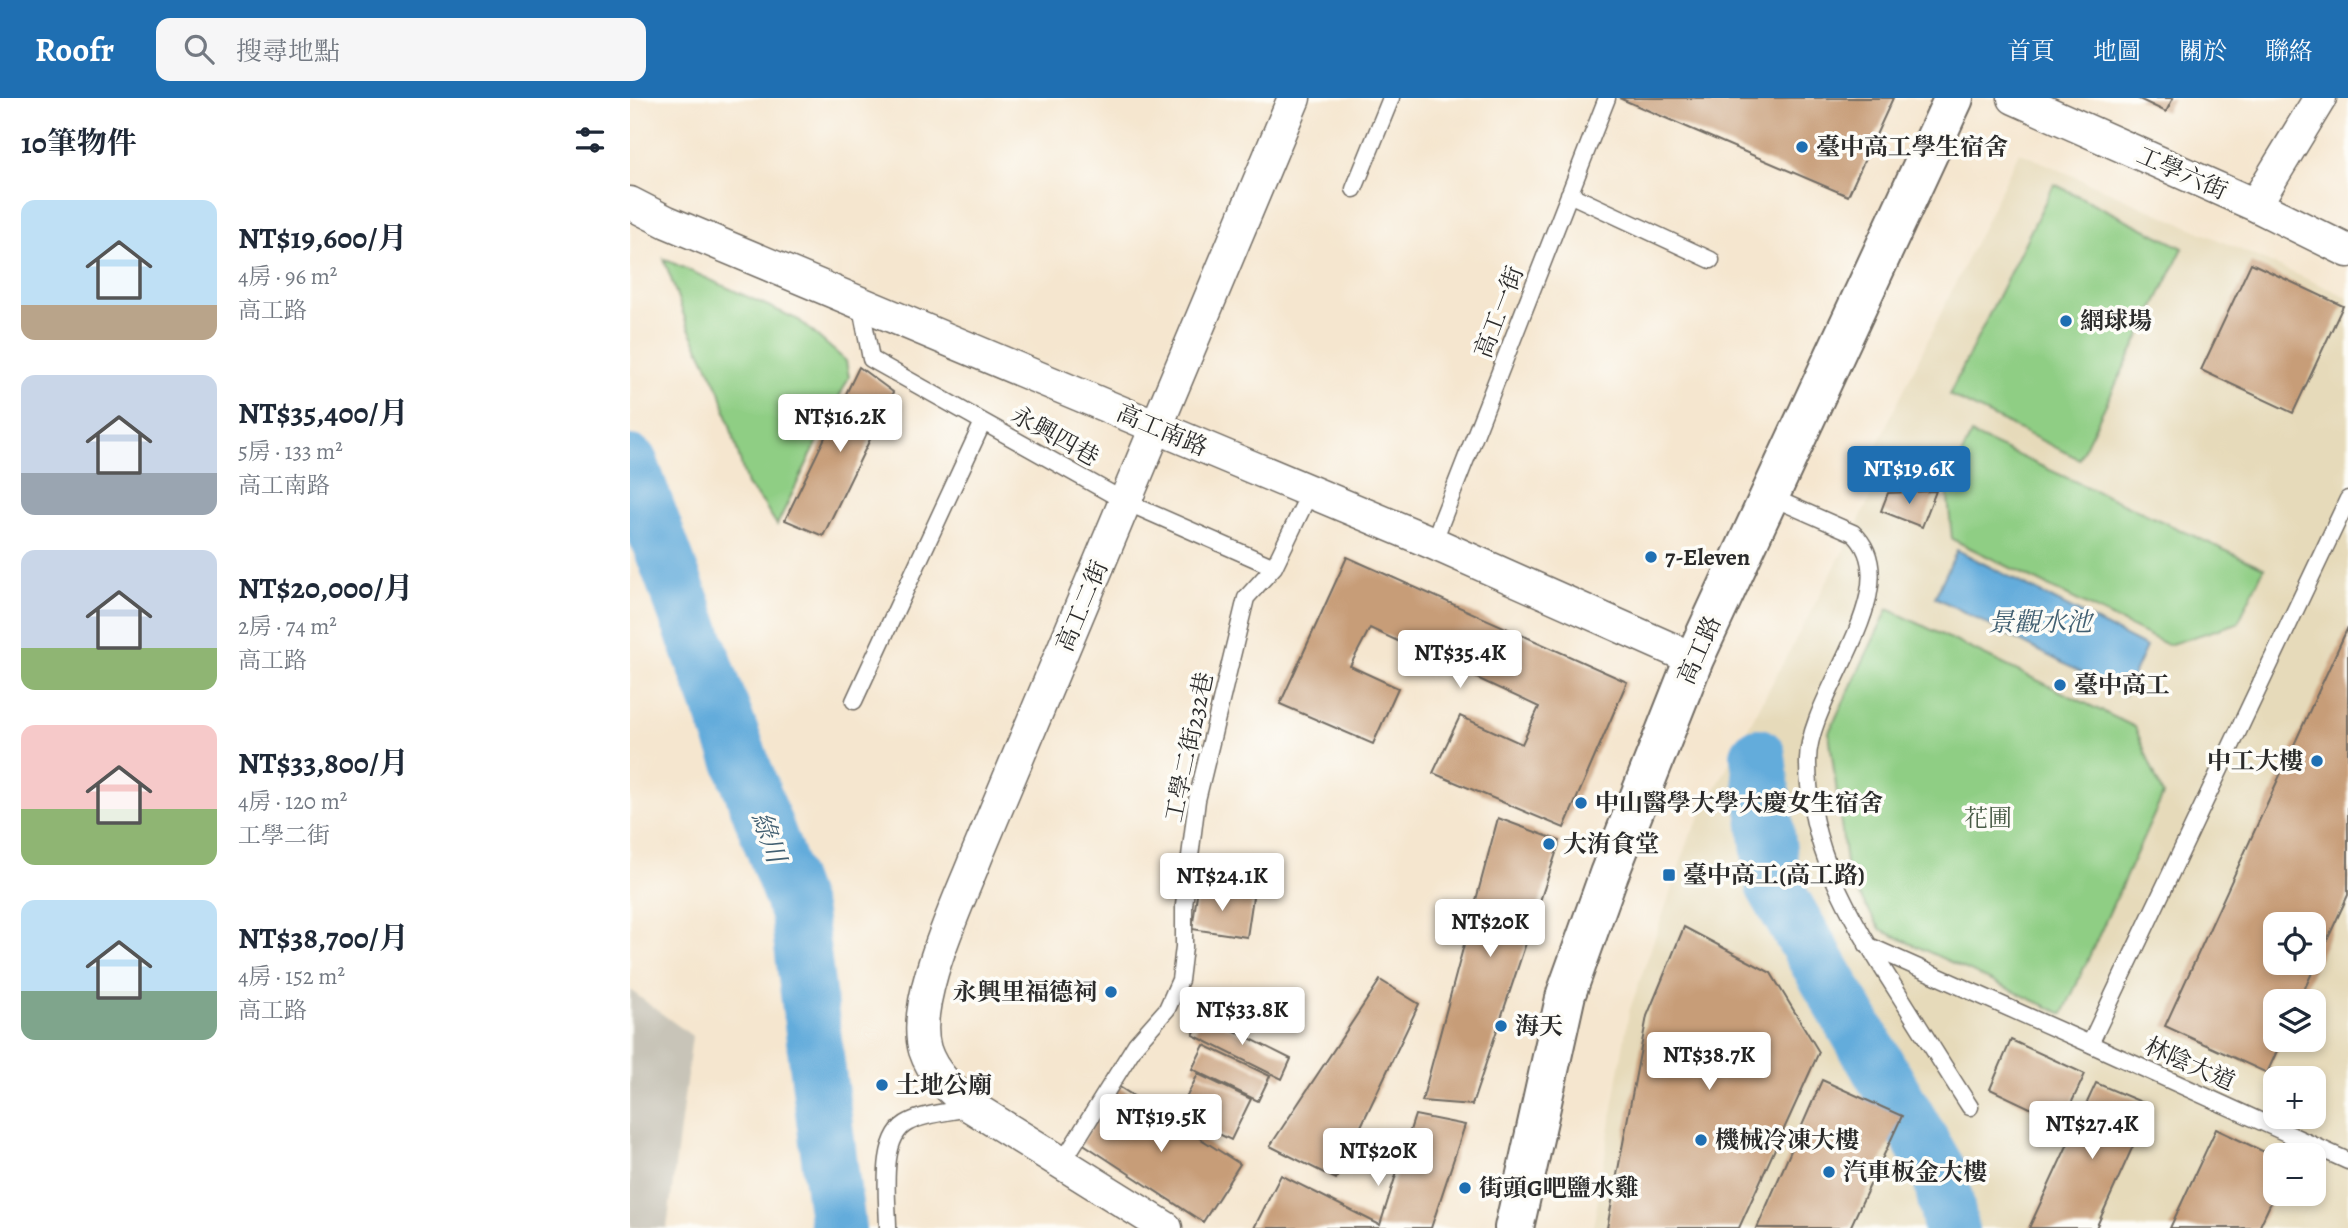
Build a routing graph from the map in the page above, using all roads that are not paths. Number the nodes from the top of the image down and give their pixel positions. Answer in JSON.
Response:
{"nodes":[{"id":1,"x":1294,"y":98,"type":"edge"},
{"id":2,"x":1391,"y":98,"type":"edge"},
{"id":3,"x":1607,"y":98,"type":"edge"},
{"id":4,"x":1954,"y":98,"type":"edge"},
{"id":5,"x":2014,"y":98,"type":"edge"},
{"id":6,"x":2320,"y":98,"type":"edge"},
{"id":7,"x":1354,"y":189,"type":"dead end"},
{"id":8,"x":1569,"y":194,"type":"junction"},
{"id":9,"x":630,"y":203,"type":"edge"},
{"id":10,"x":2255,"y":205,"type":"junction"},
{"id":11,"x":2348,"y":251,"type":"edge"},
{"id":12,"x":1711,"y":260,"type":"dead end"},
{"id":13,"x":860,"y":302,"type":"junction"},
{"id":14,"x":983,"y":422,"type":"junction"},
{"id":15,"x":1155,"y":428,"type":"junction"},
{"id":16,"x":1310,"y":492,"type":"junction"},
{"id":17,"x":1769,"y":496,"type":"junction"},
{"id":18,"x":2348,"y":499,"type":"edge"},
{"id":19,"x":1126,"y":502,"type":"junction"},
{"id":20,"x":1433,"y":543,"type":"junction"},
{"id":21,"x":1274,"y":567,"type":"junction"},
{"id":22,"x":1694,"y":659,"type":"junction"},
{"id":23,"x":854,"y":701,"type":"dead end"},
{"id":24,"x":1867,"y":945,"type":"junction"},
{"id":25,"x":2090,"y":1044,"type":"junction"},
{"id":26,"x":972,"y":1107,"type":"junction"},
{"id":27,"x":1970,"y":1107,"type":"dead end"},
{"id":28,"x":2348,"y":1161,"type":"edge"},
{"id":29,"x":1062,"y":1163,"type":"junction"},
{"id":30,"x":888,"y":1228,"type":"edge"},
{"id":31,"x":1166,"y":1228,"type":"edge"},
{"id":32,"x":1514,"y":1228,"type":"edge"}],
"edges":[{"from":1,"to":15,"type":"street","name":"高工二街"},
{"from":2,"to":7,"type":"lane"},
{"from":3,"to":8,"type":"lane","name":"高工一街"},
{"from":4,"to":17,"type":"street","name":"高工路"},
{"from":5,"to":10,"type":"street","name":"工學六街"},
{"from":6,"to":10,"type":"street"},
{"from":8,"to":12,"type":"lane"},
{"from":8,"to":20,"type":"lane","name":"高工一街"},
{"from":9,"to":13,"type":"street","name":"高工南路"},
{"from":10,"to":11,"type":"street","name":"工學六街"},
{"from":13,"to":14,"type":"lane","name":"永興四巷"},
{"from":13,"to":15,"type":"street","name":"高工南路"},
{"from":14,"to":19,"type":"lane","name":"永興四巷"},
{"from":14,"to":23,"type":"lane"},
{"from":15,"to":16,"type":"street","name":"高工南路"},
{"from":15,"to":19,"type":"street","name":"高工二街"},
{"from":16,"to":20,"type":"street","name":"高工南路"},
{"from":16,"to":21,"type":"lane","name":"工學二街232巷"},
{"from":17,"to":22,"type":"street","name":"高工路"},
{"from":17,"to":24,"type":"lane"},
{"from":18,"to":25,"type":"lane"},
{"from":19,"to":21,"type":"lane","name":"永興四巷"},
{"from":19,"to":26,"type":"street","name":"高工二街"},
{"from":20,"to":22,"type":"street","name":"高工南路"},
{"from":21,"to":29,"type":"lane","name":"工學二街232巷"},
{"from":22,"to":32,"type":"street","name":"高工路"},
{"from":24,"to":25,"type":"lane","name":"林陰大道"},
{"from":24,"to":27,"type":"lane"},
{"from":25,"to":28,"type":"lane","name":"林陰大道"},
{"from":26,"to":29,"type":"street","name":"高工二街"},
{"from":26,"to":30,"type":"lane"},
{"from":29,"to":31,"type":"street","name":"高工二街"}]}
